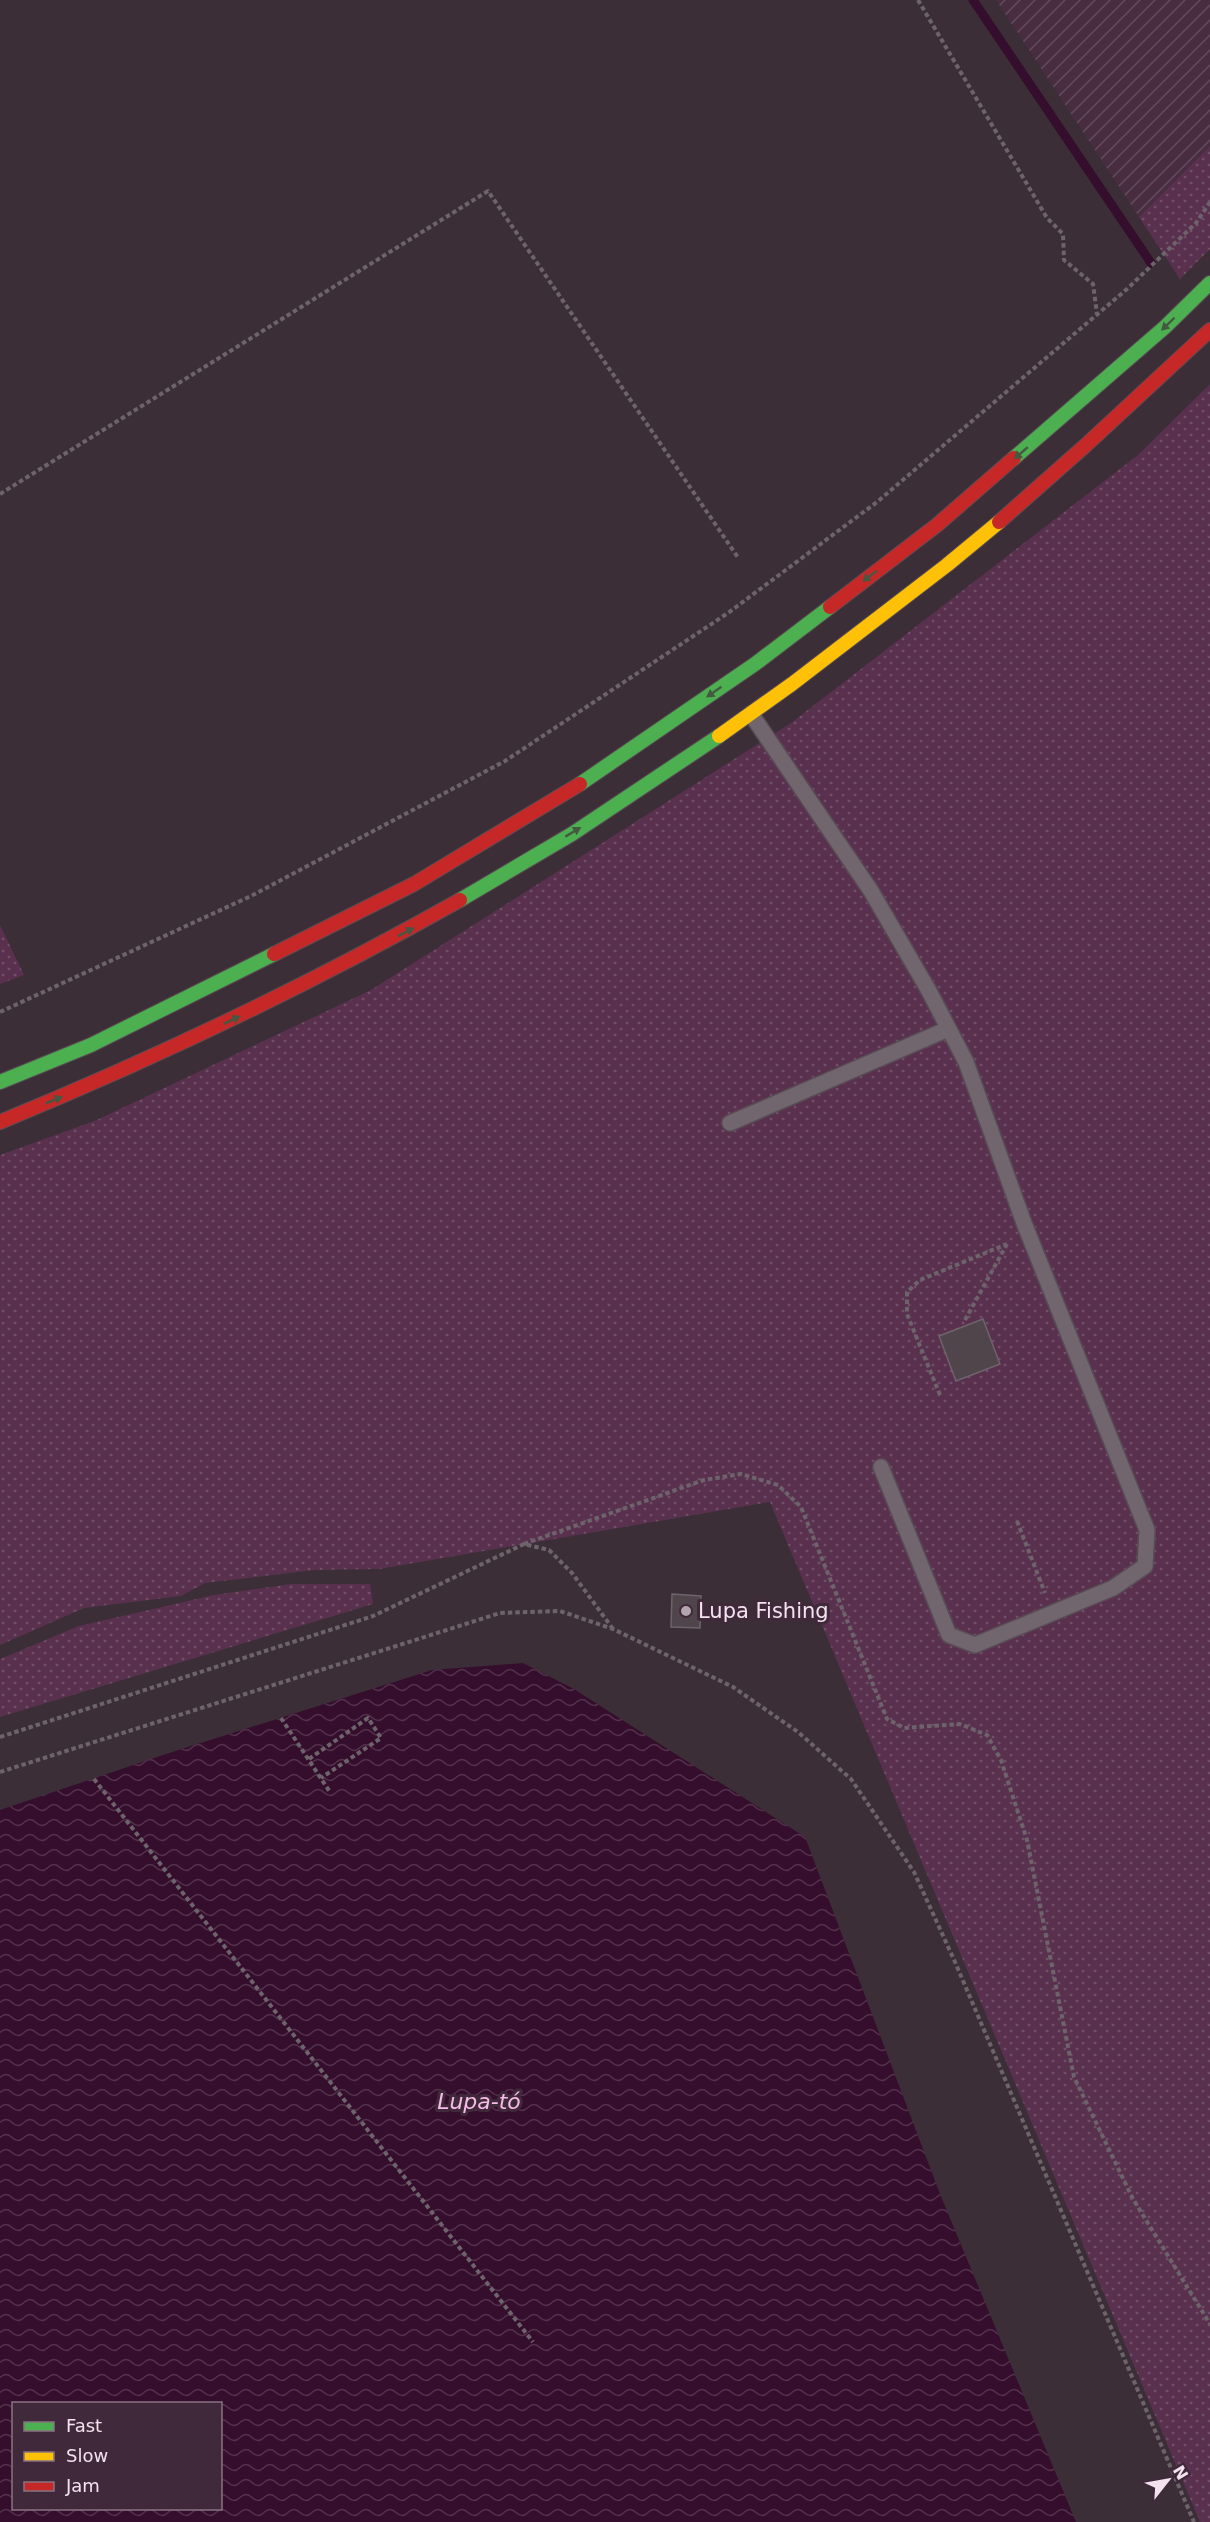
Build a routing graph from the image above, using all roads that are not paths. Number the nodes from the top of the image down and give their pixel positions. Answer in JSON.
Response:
{"nodes":[{"id":1,"x":1210,"y":283,"type":"edge"},
{"id":2,"x":1210,"y":330,"type":"edge"},
{"id":3,"x":752,"y":714,"type":"junction"},
{"id":4,"x":948,"y":1029,"type":"junction"},
{"id":5,"x":0,"y":1082,"type":"edge"},
{"id":6,"x":0,"y":1122,"type":"edge"},
{"id":7,"x":730,"y":1123,"type":"dead end"},
{"id":8,"x":882,"y":1467,"type":"dead end"}],
"edges":[{"from":1,"to":5,"type":"main road","one_way":true},
{"from":2,"to":3,"type":"main road"},
{"from":3,"to":4,"type":"lane"},
{"from":6,"to":3,"type":"main road","one_way":true},
{"from":4,"to":7,"type":"lane"},
{"from":4,"to":8,"type":"lane"}]}
